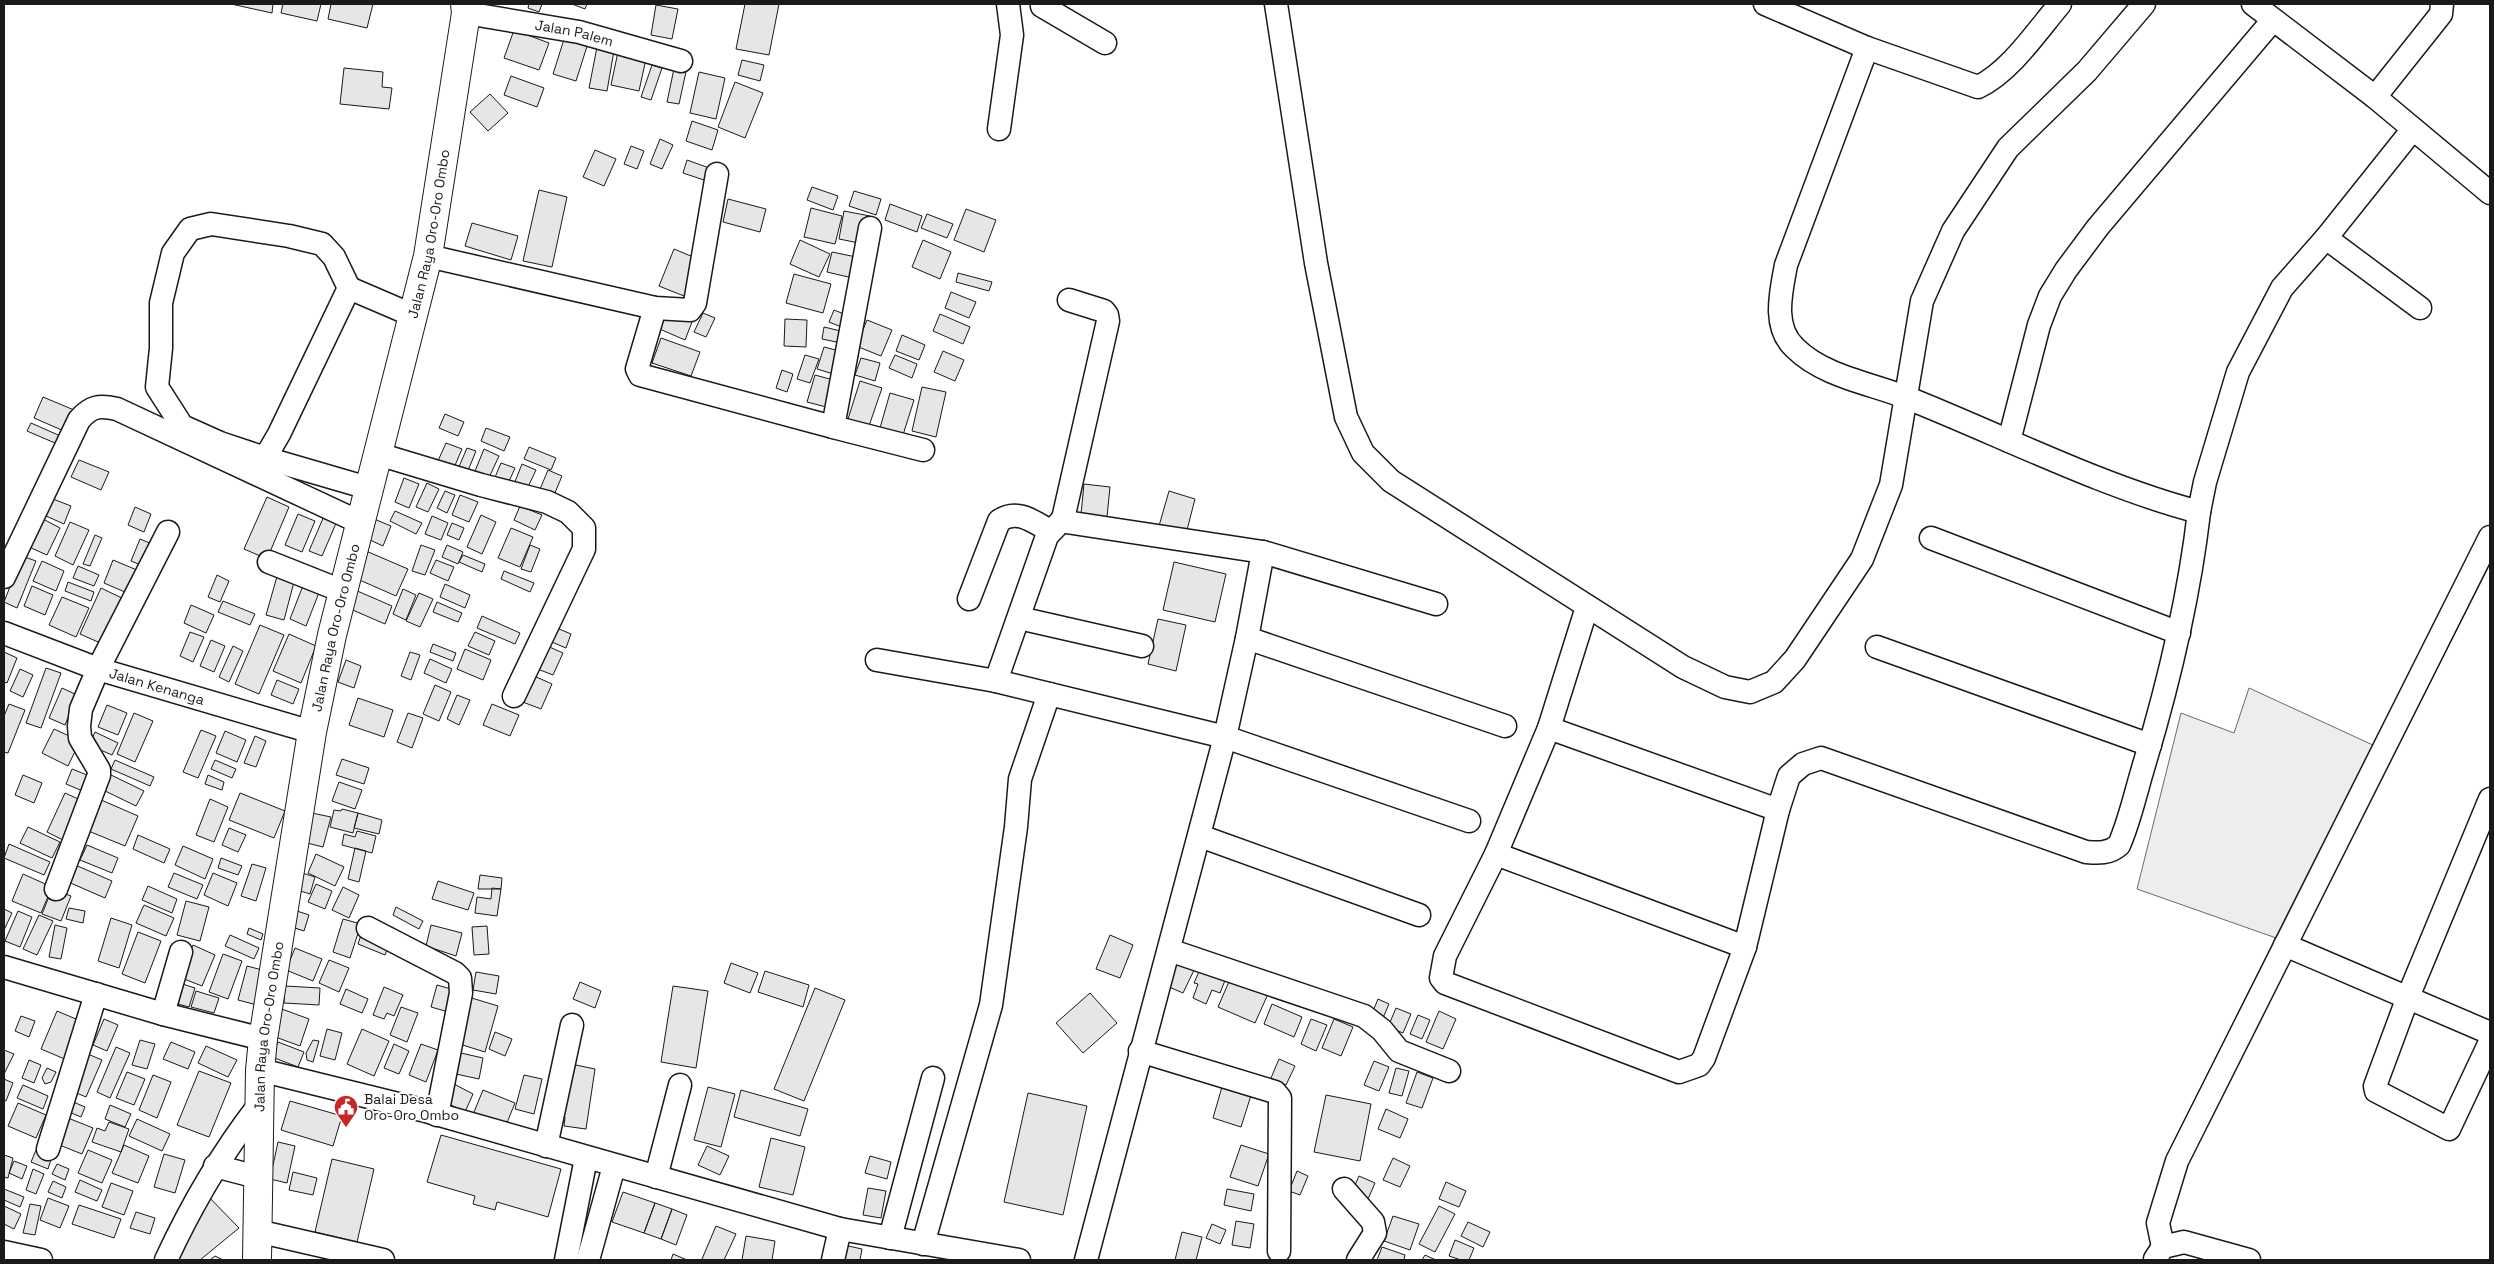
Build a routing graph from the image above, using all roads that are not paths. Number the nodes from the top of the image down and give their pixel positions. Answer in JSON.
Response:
{"nodes":[{"id":1,"x":1276,"y":4,"type":"edge"},
{"id":2,"x":1765,"y":4,"type":"edge"},
{"id":3,"x":2060,"y":4,"type":"edge"},
{"id":4,"x":2144,"y":4,"type":"edge"},
{"id":5,"x":2253,"y":4,"type":"edge"},
{"id":6,"x":2442,"y":4,"type":"edge"},
{"id":7,"x":1045,"y":5,"type":"edge"},
{"id":8,"x":466,"y":8,"type":"edge"},
{"id":9,"x":1009,"y":10,"type":"edge"},
{"id":10,"x":2273,"y":20,"type":"junction"},
{"id":11,"x":1104,"y":43,"type":"dead end"},
{"id":12,"x":1867,"y":48,"type":"junction"},
{"id":13,"x":681,"y":61,"type":"dead end"},
{"id":14,"x":2375,"y":97,"type":"junction"},
{"id":15,"x":999,"y":129,"type":"dead end"},
{"id":16,"x":2413,"y":129,"type":"junction"},
{"id":17,"x":717,"y":174,"type":"dead end"},
{"id":18,"x":2490,"y":193,"type":"edge"},
{"id":19,"x":870,"y":228,"type":"dead end"},
{"id":20,"x":2326,"y":238,"type":"junction"},
{"id":21,"x":428,"y":256,"type":"junction"},
{"id":22,"x":349,"y":288,"type":"junction"},
{"id":23,"x":1069,"y":300,"type":"dead end"},
{"id":24,"x":655,"y":308,"type":"junction"},
{"id":25,"x":2420,"y":308,"type":"dead end"},
{"id":26,"x":412,"y":315,"type":"junction"},
{"id":27,"x":1905,"y":397,"type":"junction"},
{"id":28,"x":833,"y":427,"type":"junction"},
{"id":29,"x":2009,"y":441,"type":"junction"},
{"id":30,"x":923,"y":450,"type":"dead end"},
{"id":31,"x":378,"y":454,"type":"junction"},
{"id":32,"x":266,"y":458,"type":"junction"},
{"id":33,"x":368,"y":488,"type":"junction"},
{"id":34,"x":2199,"y":512,"type":"junction"},
{"id":35,"x":359,"y":522,"type":"junction"},
{"id":36,"x":1057,"y":525,"type":"junction"},
{"id":37,"x":168,"y":532,"type":"dead end"},
{"id":38,"x":2490,"y":537,"type":"edge"},
{"id":39,"x":1931,"y":538,"type":"dead end"},
{"id":40,"x":1264,"y":552,"type":"junction"},
{"id":41,"x":268,"y":562,"type":"dead end"},
{"id":42,"x":4,"y":577,"type":"edge"},
{"id":43,"x":342,"y":591,"type":"junction"},
{"id":44,"x":969,"y":599,"type":"dead end"},
{"id":45,"x":1436,"y":604,"type":"dead end"},
{"id":46,"x":1588,"y":607,"type":"junction"},
{"id":47,"x":1019,"y":618,"type":"junction"},
{"id":48,"x":4,"y":633,"type":"edge"},
{"id":49,"x":2179,"y":633,"type":"junction"},
{"id":50,"x":1247,"y":638,"type":"junction"},
{"id":51,"x":1142,"y":646,"type":"dead end"},
{"id":52,"x":1877,"y":647,"type":"dead end"},
{"id":53,"x":877,"y":660,"type":"dead end"},
{"id":54,"x":98,"y":669,"type":"junction"},
{"id":55,"x":996,"y":681,"type":"junction"},
{"id":56,"x":1049,"y":694,"type":"junction"},
{"id":57,"x":514,"y":696,"type":"dead end"},
{"id":58,"x":1505,"y":726,"type":"dead end"},
{"id":59,"x":1549,"y":728,"type":"junction"},
{"id":60,"x":312,"y":732,"type":"junction"},
{"id":61,"x":1225,"y":737,"type":"junction"},
{"id":62,"x":2150,"y":745,"type":"junction"},
{"id":63,"x":2490,"y":799,"type":"edge"},
{"id":64,"x":1778,"y":810,"type":"junction"},
{"id":65,"x":1469,"y":821,"type":"dead end"},
{"id":66,"x":1200,"y":836,"type":"junction"},
{"id":67,"x":1496,"y":854,"type":"junction"},
{"id":68,"x":56,"y":889,"type":"dead end"},
{"id":69,"x":1419,"y":915,"type":"dead end"},
{"id":70,"x":368,"y":928,"type":"dead end"},
{"id":71,"x":2285,"y":945,"type":"junction"},
{"id":72,"x":1745,"y":947,"type":"junction"},
{"id":73,"x":1169,"y":950,"type":"junction"},
{"id":74,"x":181,"y":952,"type":"dead end"},
{"id":75,"x":4,"y":967,"type":"edge"},
{"id":76,"x":96,"y":994,"type":"junction"},
{"id":77,"x":2408,"y":997,"type":"junction"},
{"id":78,"x":163,"y":1014,"type":"junction"},
{"id":79,"x":572,"y":1025,"type":"dead end"},
{"id":80,"x":2490,"y":1033,"type":"edge"},
{"id":81,"x":263,"y":1039,"type":"junction"},
{"id":82,"x":2490,"y":1042,"type":"edge"},
{"id":83,"x":1140,"y":1051,"type":"junction"},
{"id":84,"x":260,"y":1070,"type":"junction"},
{"id":85,"x":1449,"y":1071,"type":"dead end"},
{"id":86,"x":933,"y":1078,"type":"dead end"},
{"id":87,"x":680,"y":1085,"type":"dead end"},
{"id":88,"x":259,"y":1105,"type":"junction"},
{"id":89,"x":437,"y":1115,"type":"junction"},
{"id":90,"x":546,"y":1146,"type":"junction"},
{"id":91,"x":48,"y":1149,"type":"dead end"},
{"id":92,"x":586,"y":1158,"type":"junction"},
{"id":93,"x":215,"y":1166,"type":"junction"},
{"id":94,"x":614,"y":1166,"type":"junction"},
{"id":95,"x":257,"y":1177,"type":"junction"},
{"id":96,"x":656,"y":1178,"type":"junction"},
{"id":97,"x":1344,"y":1189,"type":"dead end"},
{"id":98,"x":840,"y":1229,"type":"junction"},
{"id":99,"x":257,"y":1231,"type":"junction"},
{"id":100,"x":890,"y":1238,"type":"junction"},
{"id":101,"x":924,"y":1244,"type":"junction"},
{"id":102,"x":1279,"y":1251,"type":"dead end"},
{"id":103,"x":4,"y":1252,"type":"edge"},
{"id":104,"x":2159,"y":1254,"type":"edge"},
{"id":105,"x":41,"y":1260,"type":"edge"},
{"id":106,"x":166,"y":1260,"type":"edge"},
{"id":107,"x":257,"y":1260,"type":"edge"},
{"id":108,"x":383,"y":1260,"type":"edge"},
{"id":109,"x":566,"y":1260,"type":"edge"},
{"id":110,"x":588,"y":1260,"type":"edge"},
{"id":111,"x":833,"y":1260,"type":"edge"},
{"id":112,"x":1019,"y":1260,"type":"edge"},
{"id":113,"x":1086,"y":1260,"type":"edge"},
{"id":114,"x":1358,"y":1260,"type":"edge"},
{"id":115,"x":2249,"y":1260,"type":"edge"}],
"edges":[{"from":1,"to":46,"type":"street"},
{"from":2,"to":12,"type":"street"},
{"from":3,"to":12,"type":"street"},
{"from":4,"to":27,"type":"street"},
{"from":5,"to":10,"type":"street"},
{"from":6,"to":14,"type":"street"},
{"from":7,"to":9,"type":"street"},
{"from":7,"to":11,"type":"street"},
{"from":8,"to":13,"type":"street","name":"Jalan Palem"},
{"from":8,"to":21,"type":"main road","name":"Jalan Raya Oro-Oro Ombo"},
{"from":9,"to":15,"type":"street"},
{"from":10,"to":14,"type":"street"},
{"from":10,"to":29,"type":"street"},
{"from":12,"to":27,"type":"street"},
{"from":14,"to":16,"type":"street"},
{"from":16,"to":18,"type":"street"},
{"from":16,"to":20,"type":"street"},
{"from":17,"to":24,"type":"street"},
{"from":19,"to":28,"type":"street"},
{"from":20,"to":25,"type":"street"},
{"from":20,"to":34,"type":"street"},
{"from":21,"to":24,"type":"street"},
{"from":21,"to":26,"type":"main road","name":"Jalan Raya Oro-Oro Ombo"},
{"from":22,"to":26,"type":"street"},
{"from":22,"to":32,"type":"street"},
{"from":22,"to":32,"type":"street"},
{"from":23,"to":36,"type":"street"},
{"from":24,"to":28,"type":"street"},
{"from":26,"to":31,"type":"main road","name":"Jalan Raya Oro-Oro Ombo"},
{"from":27,"to":29,"type":"street"},
{"from":27,"to":46,"type":"street"},
{"from":28,"to":30,"type":"street"},
{"from":29,"to":34,"type":"street"},
{"from":31,"to":33,"type":"main road","name":"Jalan Raya Oro-Oro Ombo"},
{"from":31,"to":57,"type":"street"},
{"from":32,"to":33,"type":"street"},
{"from":33,"to":35,"type":"main road","name":"Jalan Raya Oro-Oro Ombo"},
{"from":34,"to":49,"type":"street"},
{"from":35,"to":42,"type":"street"},
{"from":35,"to":43,"type":"main road","name":"Jalan Raya Oro-Oro Ombo"},
{"from":36,"to":40,"type":"street"},
{"from":36,"to":44,"type":"street"},
{"from":36,"to":47,"type":"street"},
{"from":37,"to":54,"type":"street"},
{"from":38,"to":71,"type":"street"},
{"from":39,"to":49,"type":"street"},
{"from":40,"to":45,"type":"street"},
{"from":40,"to":50,"type":"street"},
{"from":41,"to":43,"type":"street"},
{"from":43,"to":60,"type":"main road","name":"Jalan Raya Oro-Oro Ombo"},
{"from":46,"to":59,"type":"street"},
{"from":47,"to":51,"type":"street"},
{"from":47,"to":55,"type":"street"},
{"from":48,"to":54,"type":"street","name":"Jalan Kenanga"},
{"from":49,"to":62,"type":"street"},
{"from":50,"to":58,"type":"street"},
{"from":50,"to":61,"type":"street"},
{"from":52,"to":62,"type":"street"},
{"from":53,"to":55,"type":"street"},
{"from":54,"to":60,"type":"street","name":"Jalan Kenanga"},
{"from":54,"to":68,"type":"street"},
{"from":55,"to":56,"type":"street"},
{"from":56,"to":61,"type":"street"},
{"from":56,"to":101,"type":"street"},
{"from":59,"to":64,"type":"street"},
{"from":59,"to":67,"type":"street"},
{"from":60,"to":81,"type":"main road","name":"Jalan Raya Oro-Oro Ombo"},
{"from":61,"to":65,"type":"street"},
{"from":61,"to":66,"type":"street"},
{"from":62,"to":64,"type":"street"},
{"from":63,"to":77,"type":"street"},
{"from":64,"to":72,"type":"street"},
{"from":66,"to":69,"type":"street"},
{"from":66,"to":73,"type":"street"},
{"from":67,"to":72,"type":"street"},
{"from":67,"to":72,"type":"street"},
{"from":70,"to":89,"type":"street"},
{"from":71,"to":77,"type":"street"},
{"from":71,"to":104,"type":"street"},
{"from":73,"to":83,"type":"street"},
{"from":73,"to":85,"type":"street"},
{"from":74,"to":78,"type":"street"},
{"from":75,"to":76,"type":"street"},
{"from":76,"to":78,"type":"street"},
{"from":76,"to":91,"type":"street"},
{"from":77,"to":80,"type":"street"},
{"from":77,"to":82,"type":"street"},
{"from":78,"to":81,"type":"street"},
{"from":79,"to":90,"type":"street"},
{"from":81,"to":84,"type":"main road","name":"Jalan Raya Oro-Oro Ombo"},
{"from":83,"to":102,"type":"street"},
{"from":83,"to":113,"type":"street"},
{"from":84,"to":88,"type":"main road","name":"Jalan Raya Oro-Oro Ombo"},
{"from":84,"to":89,"type":"street"},
{"from":86,"to":100,"type":"street"},
{"from":87,"to":96,"type":"street"},
{"from":88,"to":93,"type":"street"},
{"from":88,"to":95,"type":"main road","name":"Jalan Raya Oro-Oro Ombo"},
{"from":89,"to":90,"type":"street"},
{"from":90,"to":92,"type":"street"},
{"from":92,"to":94,"type":"street"},
{"from":92,"to":109,"type":"street"},
{"from":93,"to":95,"type":"street"},
{"from":93,"to":106,"type":"street"},
{"from":94,"to":96,"type":"street"},
{"from":94,"to":110,"type":"street"},
{"from":95,"to":99,"type":"main road","name":"Jalan Raya Oro-Oro Ombo"},
{"from":96,"to":98,"type":"street"},
{"from":97,"to":114,"type":"street"},
{"from":98,"to":100,"type":"street"},
{"from":98,"to":111,"type":"street"},
{"from":99,"to":107,"type":"main road","name":"Jalan Raya Oro-Oro Ombo"},
{"from":99,"to":108,"type":"street"},
{"from":100,"to":101,"type":"street"},
{"from":101,"to":112,"type":"street"},
{"from":103,"to":105,"type":"street"},
{"from":104,"to":115,"type":"street"}]}
